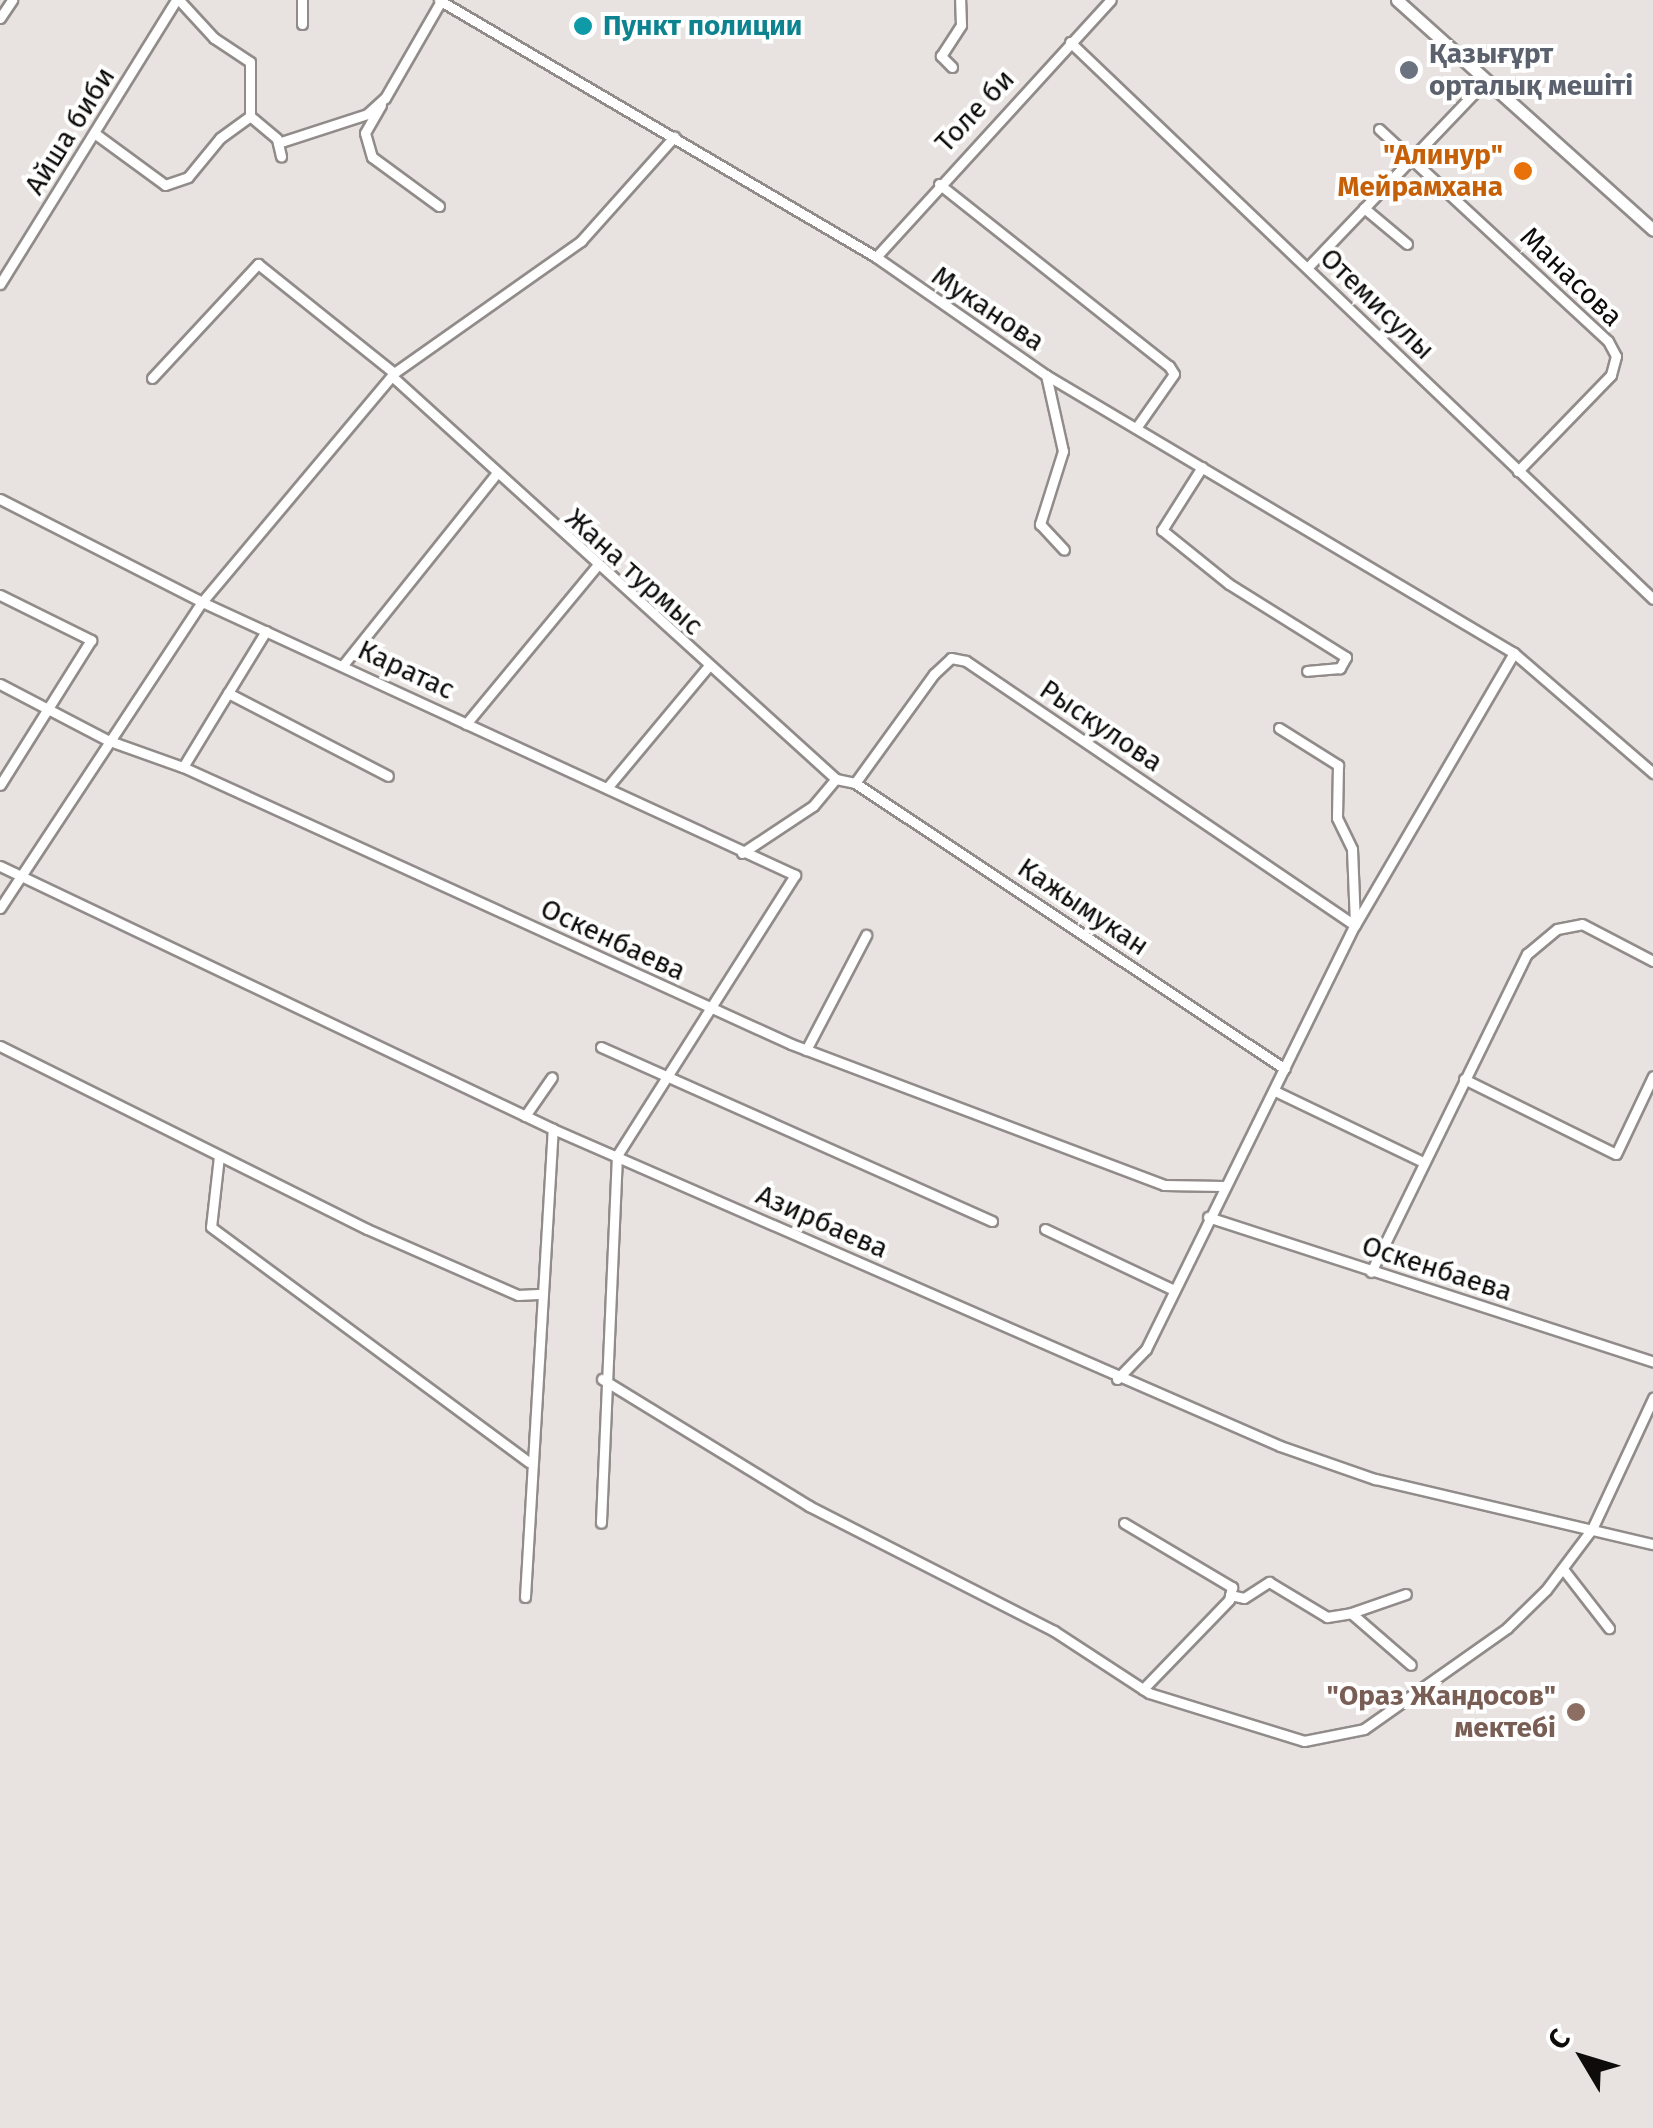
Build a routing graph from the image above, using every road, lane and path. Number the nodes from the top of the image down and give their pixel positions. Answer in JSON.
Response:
{"nodes":[{"id":1,"x":12,"y":0,"type":"edge"},
{"id":2,"x":177,"y":0,"type":"edge"},
{"id":3,"x":302,"y":0,"type":"edge"},
{"id":4,"x":960,"y":0,"type":"edge"},
{"id":5,"x":1111,"y":0,"type":"edge"},
{"id":6,"x":1397,"y":0,"type":"edge"},
{"id":7,"x":440,"y":1,"type":"edge"},
{"id":8,"x":0,"y":18,"type":"edge"},
{"id":9,"x":302,"y":24,"type":"dead end"},
{"id":10,"x":1070,"y":42,"type":"junction"},
{"id":11,"x":952,"y":67,"type":"dead end"},
{"id":12,"x":1486,"y":81,"type":"junction"},
{"id":13,"x":385,"y":98,"type":"junction"},
{"id":14,"x":250,"y":116,"type":"junction"},
{"id":15,"x":1379,"y":129,"type":"dead end"},
{"id":16,"x":97,"y":135,"type":"junction"},
{"id":17,"x":674,"y":137,"type":"junction"},
{"id":18,"x":278,"y":143,"type":"junction"},
{"id":19,"x":1413,"y":156,"type":"junction"},
{"id":20,"x":281,"y":158,"type":"dead end"},
{"id":21,"x":938,"y":184,"type":"junction"},
{"id":22,"x":439,"y":206,"type":"dead end"},
{"id":23,"x":1364,"y":208,"type":"junction"},
{"id":24,"x":1653,"y":230,"type":"edge"},
{"id":25,"x":1406,"y":244,"type":"dead end"},
{"id":26,"x":876,"y":257,"type":"junction"},
{"id":27,"x":1308,"y":268,"type":"junction"},
{"id":28,"x":0,"y":284,"type":"edge"},
{"id":29,"x":394,"y":375,"type":"junction"},
{"id":30,"x":1046,"y":375,"type":"junction"},
{"id":31,"x":152,"y":378,"type":"dead end"},
{"id":32,"x":1136,"y":428,"type":"junction"},
{"id":33,"x":1202,"y":467,"type":"junction"},
{"id":34,"x":1518,"y":471,"type":"junction"},
{"id":35,"x":496,"y":475,"type":"junction"},
{"id":36,"x":0,"y":500,"type":"edge"},
{"id":37,"x":1064,"y":550,"type":"dead end"},
{"id":38,"x":596,"y":566,"type":"junction"},
{"id":39,"x":0,"y":596,"type":"edge"},
{"id":40,"x":1653,"y":598,"type":"edge"},
{"id":41,"x":202,"y":602,"type":"junction"},
{"id":42,"x":266,"y":631,"type":"junction"},
{"id":43,"x":1514,"y":653,"type":"junction"},
{"id":44,"x":342,"y":665,"type":"junction"},
{"id":45,"x":706,"y":668,"type":"junction"},
{"id":46,"x":1307,"y":672,"type":"dead end"},
{"id":47,"x":0,"y":684,"type":"edge"},
{"id":48,"x":228,"y":694,"type":"junction"},
{"id":49,"x":51,"y":711,"type":"junction"},
{"id":50,"x":466,"y":724,"type":"junction"},
{"id":51,"x":1279,"y":728,"type":"dead end"},
{"id":52,"x":107,"y":740,"type":"junction"},
{"id":53,"x":182,"y":767,"type":"junction"},
{"id":54,"x":4,"y":770,"type":"edge"},
{"id":55,"x":1653,"y":773,"type":"edge"},
{"id":56,"x":388,"y":776,"type":"dead end"},
{"id":57,"x":836,"y":780,"type":"junction"},
{"id":58,"x":855,"y":784,"type":"junction"},
{"id":59,"x":0,"y":786,"type":"edge"},
{"id":60,"x":607,"y":788,"type":"junction"},
{"id":61,"x":742,"y":854,"type":"junction"},
{"id":62,"x":0,"y":866,"type":"edge"},
{"id":63,"x":20,"y":875,"type":"junction"},
{"id":64,"x":0,"y":908,"type":"edge"},
{"id":65,"x":1355,"y":926,"type":"junction"},
{"id":66,"x":866,"y":935,"type":"dead end"},
{"id":67,"x":1653,"y":961,"type":"edge"},
{"id":68,"x":705,"y":1008,"type":"junction"},
{"id":69,"x":0,"y":1046,"type":"edge"},
{"id":70,"x":601,"y":1047,"type":"dead end"},
{"id":71,"x":806,"y":1050,"type":"junction"},
{"id":72,"x":1285,"y":1069,"type":"junction"},
{"id":73,"x":552,"y":1076,"type":"dead end"},
{"id":74,"x":1653,"y":1076,"type":"edge"},
{"id":75,"x":662,"y":1079,"type":"junction"},
{"id":76,"x":1464,"y":1080,"type":"junction"},
{"id":77,"x":1277,"y":1092,"type":"junction"},
{"id":78,"x":524,"y":1116,"type":"junction"},
{"id":79,"x":553,"y":1129,"type":"junction"},
{"id":80,"x":617,"y":1155,"type":"junction"},
{"id":81,"x":219,"y":1156,"type":"junction"},
{"id":82,"x":1422,"y":1162,"type":"junction"},
{"id":83,"x":1224,"y":1186,"type":"junction"},
{"id":84,"x":1208,"y":1217,"type":"junction"},
{"id":85,"x":992,"y":1221,"type":"dead end"},
{"id":86,"x":1044,"y":1228,"type":"dead end"},
{"id":87,"x":1371,"y":1272,"type":"junction"},
{"id":88,"x":1172,"y":1289,"type":"junction"},
{"id":89,"x":538,"y":1294,"type":"junction"},
{"id":90,"x":1653,"y":1362,"type":"edge"},
{"id":91,"x":602,"y":1379,"type":"junction"},
{"id":92,"x":1117,"y":1379,"type":"junction"},
{"id":93,"x":1653,"y":1398,"type":"edge"},
{"id":94,"x":529,"y":1462,"type":"junction"},
{"id":95,"x":1124,"y":1522,"type":"dead end"},
{"id":96,"x":600,"y":1523,"type":"dead end"},
{"id":97,"x":1592,"y":1529,"type":"junction"},
{"id":98,"x":1653,"y":1544,"type":"edge"},
{"id":99,"x":1563,"y":1570,"type":"junction"},
{"id":100,"x":1406,"y":1594,"type":"dead end"},
{"id":101,"x":1230,"y":1595,"type":"junction"},
{"id":102,"x":526,"y":1597,"type":"dead end"},
{"id":103,"x":1351,"y":1612,"type":"junction"},
{"id":104,"x":1608,"y":1628,"type":"dead end"},
{"id":105,"x":1411,"y":1665,"type":"dead end"},
{"id":106,"x":1143,"y":1689,"type":"junction"}],
"edges":[{"from":1,"to":8,"type":"street"},
{"from":2,"to":14,"type":"street"},
{"from":2,"to":16,"type":"street","name":"Айша биби"},
{"from":3,"to":9,"type":"street"},
{"from":4,"to":11,"type":"street"},
{"from":5,"to":10,"type":"street","name":"Толе би"},
{"from":6,"to":12,"type":"main road"},
{"from":7,"to":13,"type":"street"},
{"from":7,"to":17,"type":"street","name":"Муканова"},
{"from":10,"to":21,"type":"street","name":"Толе би"},
{"from":10,"to":27,"type":"street","name":"Отемисулы"},
{"from":12,"to":19,"type":"street"},
{"from":12,"to":24,"type":"main road"},
{"from":13,"to":18,"type":"street"},
{"from":13,"to":22,"type":"street"},
{"from":14,"to":16,"type":"street"},
{"from":14,"to":18,"type":"street"},
{"from":15,"to":19,"type":"street","name":"Манасова"},
{"from":16,"to":28,"type":"street","name":"Айша биби"},
{"from":17,"to":26,"type":"street","name":"Муканова"},
{"from":17,"to":29,"type":"street"},
{"from":18,"to":20,"type":"street"},
{"from":19,"to":23,"type":"street"},
{"from":19,"to":34,"type":"street","name":"Манасова"},
{"from":21,"to":26,"type":"street","name":"Толе би"},
{"from":21,"to":32,"type":"street"},
{"from":23,"to":25,"type":"street"},
{"from":23,"to":27,"type":"street"},
{"from":26,"to":30,"type":"street","name":"Муканова"},
{"from":27,"to":34,"type":"street","name":"Отемисулы"},
{"from":29,"to":31,"type":"street"},
{"from":29,"to":35,"type":"street","name":"Жана турмыс"},
{"from":29,"to":41,"type":"street"},
{"from":30,"to":32,"type":"street","name":"Муканова"},
{"from":30,"to":37,"type":"street"},
{"from":32,"to":33,"type":"street","name":"Муканова"},
{"from":33,"to":43,"type":"street","name":"Муканова"},
{"from":33,"to":46,"type":"street"},
{"from":34,"to":40,"type":"street","name":"Отемисулы"},
{"from":35,"to":38,"type":"street","name":"Жана турмыс"},
{"from":35,"to":44,"type":"street"},
{"from":36,"to":41,"type":"street","name":"Каратас"},
{"from":38,"to":45,"type":"street","name":"Жана турмыс"},
{"from":38,"to":50,"type":"street"},
{"from":39,"to":49,"type":"street"},
{"from":41,"to":42,"type":"street","name":"Каратас"},
{"from":41,"to":52,"type":"street"},
{"from":42,"to":44,"type":"street","name":"Каратас"},
{"from":42,"to":48,"type":"street"},
{"from":43,"to":55,"type":"street","name":"Муканова"},
{"from":43,"to":65,"type":"street"},
{"from":44,"to":50,"type":"street","name":"Каратас"},
{"from":45,"to":57,"type":"street","name":"Жана турмыс"},
{"from":45,"to":60,"type":"street"},
{"from":47,"to":49,"type":"street","name":"Оскенбаева"},
{"from":48,"to":53,"type":"street"},
{"from":48,"to":56,"type":"street"},
{"from":49,"to":52,"type":"street","name":"Оскенбаева"},
{"from":49,"to":54,"type":"street"},
{"from":50,"to":60,"type":"street","name":"Каратас"},
{"from":51,"to":65,"type":"street"},
{"from":52,"to":53,"type":"street","name":"Оскенбаева"},
{"from":52,"to":63,"type":"street"},
{"from":53,"to":68,"type":"street","name":"Оскенбаева"},
{"from":54,"to":59,"type":"street"},
{"from":57,"to":58,"type":"street","name":"Жана турмыс"},
{"from":57,"to":61,"type":"street"},
{"from":58,"to":65,"type":"street","name":"Рыскулова"},
{"from":58,"to":72,"type":"street","name":"Кажымукан"},
{"from":60,"to":61,"type":"street","name":"Каратас"},
{"from":61,"to":68,"type":"street","name":"Каратас"},
{"from":62,"to":63,"type":"street","name":"Азирбаева"},
{"from":63,"to":64,"type":"street"},
{"from":63,"to":78,"type":"street","name":"Азирбаева"},
{"from":65,"to":72,"type":"street"},
{"from":66,"to":71,"type":"street"},
{"from":67,"to":76,"type":"street"},
{"from":68,"to":71,"type":"street","name":"Оскенбаева"},
{"from":68,"to":75,"type":"street"},
{"from":69,"to":81,"type":"street"},
{"from":70,"to":75,"type":"street"},
{"from":71,"to":83,"type":"street","name":"Оскенбаева"},
{"from":72,"to":77,"type":"street"},
{"from":73,"to":78,"type":"street"},
{"from":74,"to":76,"type":"street"},
{"from":75,"to":80,"type":"street"},
{"from":75,"to":85,"type":"street"},
{"from":76,"to":82,"type":"street"},
{"from":77,"to":82,"type":"street"},
{"from":77,"to":83,"type":"street"},
{"from":78,"to":79,"type":"street","name":"Азирбаева"},
{"from":79,"to":80,"type":"street","name":"Азирбаева"},
{"from":79,"to":89,"type":"street"},
{"from":80,"to":91,"type":"street"},
{"from":80,"to":92,"type":"street","name":"Азирбаева"},
{"from":81,"to":89,"type":"street"},
{"from":81,"to":94,"type":"street"},
{"from":82,"to":87,"type":"street"},
{"from":83,"to":84,"type":"street"},
{"from":84,"to":87,"type":"street","name":"Оскенбаева"},
{"from":84,"to":88,"type":"street"},
{"from":86,"to":88,"type":"street"},
{"from":87,"to":90,"type":"street","name":"Оскенбаева"},
{"from":88,"to":92,"type":"street"},
{"from":89,"to":94,"type":"street"},
{"from":91,"to":96,"type":"street"},
{"from":91,"to":106,"type":"street"},
{"from":92,"to":97,"type":"street","name":"Азирбаева"},
{"from":93,"to":97,"type":"street"},
{"from":94,"to":102,"type":"street"},
{"from":95,"to":101,"type":"street"},
{"from":97,"to":98,"type":"street","name":"Азирбаева"},
{"from":97,"to":99,"type":"street"},
{"from":99,"to":104,"type":"street"},
{"from":99,"to":106,"type":"street"},
{"from":100,"to":103,"type":"street"},
{"from":101,"to":103,"type":"street"},
{"from":101,"to":106,"type":"street"},
{"from":103,"to":105,"type":"street"}]}
